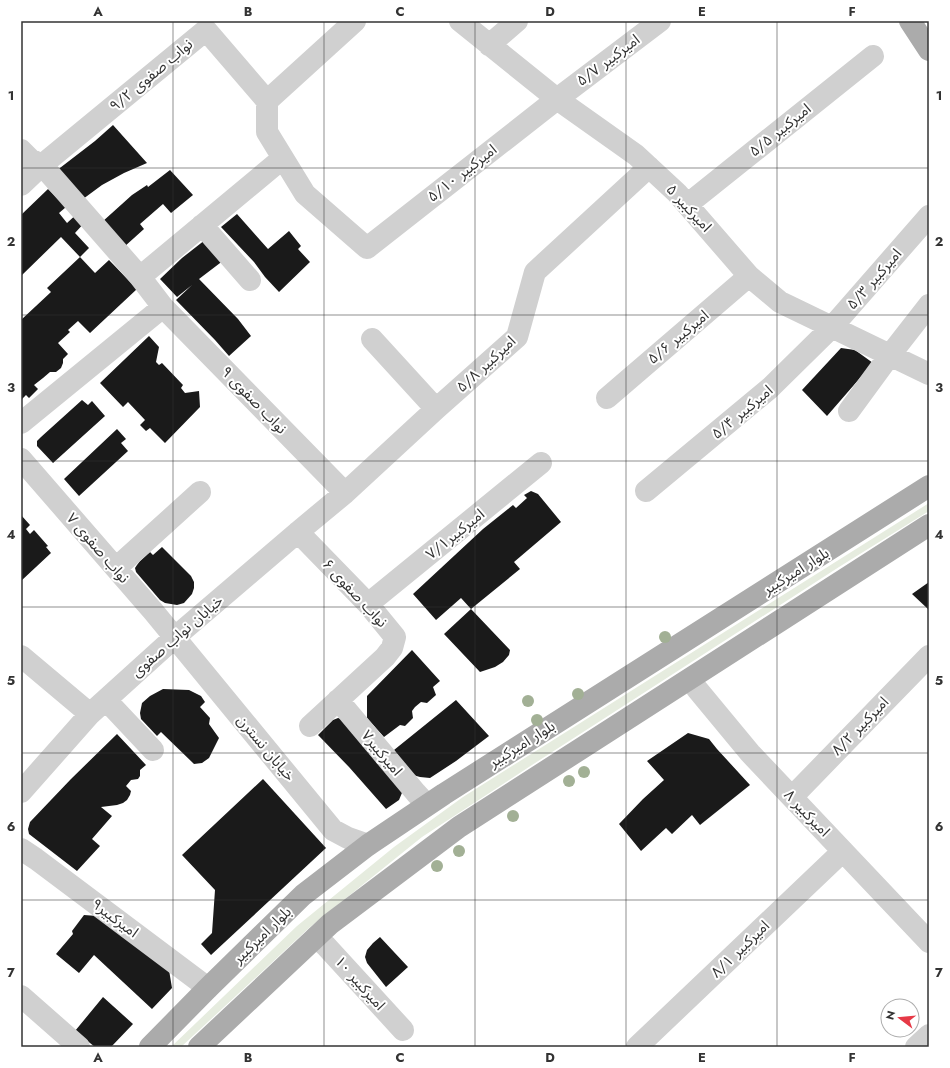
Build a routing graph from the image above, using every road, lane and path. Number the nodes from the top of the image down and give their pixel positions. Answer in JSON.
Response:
{"nodes":[{"id":1,"x":355,"y":21,"type":"edge"},
{"id":2,"x":460,"y":21,"type":"edge"},
{"id":3,"x":517,"y":21,"type":"edge"},
{"id":4,"x":660,"y":21,"type":"edge"},
{"id":5,"x":910,"y":21,"type":"edge"},
{"id":6,"x":201,"y":25,"type":"edge"},
{"id":7,"x":489,"y":45,"type":"junction"},
{"id":8,"x":929,"y":50,"type":"edge"},
{"id":9,"x":873,"y":56,"type":"dead end"},
{"id":10,"x":557,"y":99,"type":"junction"},
{"id":11,"x":267,"y":101,"type":"junction"},
{"id":12,"x":21,"y":150,"type":"edge"},
{"id":13,"x":283,"y":158,"type":"junction"},
{"id":14,"x":42,"y":165,"type":"junction"},
{"id":15,"x":649,"y":167,"type":"junction"},
{"id":16,"x":21,"y":185,"type":"edge"},
{"id":17,"x":688,"y":204,"type":"junction"},
{"id":18,"x":923,"y":224,"type":"edge"},
{"id":19,"x":202,"y":225,"type":"junction"},
{"id":20,"x":749,"y":276,"type":"junction"},
{"id":21,"x":140,"y":277,"type":"junction"},
{"id":22,"x":250,"y":280,"type":"dead end"},
{"id":23,"x":929,"y":305,"type":"edge"},
{"id":24,"x":163,"y":307,"type":"junction"},
{"id":25,"x":832,"y":327,"type":"junction"},
{"id":26,"x":372,"y":339,"type":"dead end"},
{"id":27,"x":890,"y":355,"type":"junction"},
{"id":28,"x":929,"y":374,"type":"edge"},
{"id":29,"x":607,"y":398,"type":"dead end"},
{"id":30,"x":436,"y":409,"type":"junction"},
{"id":31,"x":849,"y":411,"type":"dead end"},
{"id":32,"x":21,"y":423,"type":"edge"},
{"id":33,"x":21,"y":459,"type":"edge"},
{"id":34,"x":541,"y":464,"type":"dead end"},
{"id":35,"x":929,"y":486,"type":"edge"},
{"id":36,"x":646,"y":491,"type":"dead end"},
{"id":37,"x":200,"y":492,"type":"dead end"},
{"id":38,"x":345,"y":493,"type":"junction"},
{"id":39,"x":901,"y":504,"type":"junction"},
{"id":40,"x":922,"y":530,"type":"edge"},
{"id":41,"x":298,"y":532,"type":"junction"},
{"id":42,"x":116,"y":568,"type":"junction"},
{"id":43,"x":368,"y":604,"type":"junction"},
{"id":44,"x":174,"y":638,"type":"junction"},
{"id":45,"x":21,"y":656,"type":"edge"},
{"id":46,"x":929,"y":656,"type":"edge"},
{"id":47,"x":690,"y":679,"type":"junction"},
{"id":48,"x":106,"y":700,"type":"junction"},
{"id":49,"x":338,"y":700,"type":"junction"},
{"id":50,"x":90,"y":714,"type":"junction"},
{"id":51,"x":310,"y":726,"type":"dead end"},
{"id":52,"x":153,"y":750,"type":"dead end"},
{"id":53,"x":21,"y":792,"type":"edge"},
{"id":54,"x":792,"y":797,"type":"junction"},
{"id":55,"x":428,"y":805,"type":"junction"},
{"id":56,"x":368,"y":845,"type":"junction"},
{"id":57,"x":21,"y":849,"type":"edge"},
{"id":58,"x":843,"y":851,"type":"junction"},
{"id":59,"x":316,"y":937,"type":"junction"},
{"id":60,"x":929,"y":942,"type":"edge"},
{"id":61,"x":208,"y":988,"type":"junction"},
{"id":62,"x":21,"y":996,"type":"edge"},
{"id":63,"x":403,"y":1030,"type":"dead end"},
{"id":64,"x":929,"y":1035,"type":"edge"},
{"id":65,"x":79,"y":1047,"type":"edge"},
{"id":66,"x":150,"y":1047,"type":"edge"},
{"id":67,"x":199,"y":1047,"type":"edge"},
{"id":68,"x":637,"y":1047,"type":"edge"},
{"id":69,"x":916,"y":1047,"type":"edge"}],
"edges":[{"from":1,"to":11,"type":"street"},
{"from":2,"to":7,"type":"street","name":"امیرکبیر ۵"},
{"from":3,"to":7,"type":"street"},
{"from":4,"to":10,"type":"street","name":"امیرکبیر ۵/۷"},
{"from":5,"to":8,"type":"main road"},
{"from":6,"to":11,"type":"street","name":"نواب صفوی ۹/۲"},
{"from":6,"to":14,"type":"street","name":"نواب صفوی ۹/۲"},
{"from":7,"to":10,"type":"street","name":"امیرکبیر ۵"},
{"from":9,"to":17,"type":"street","name":"امیرکبیر ۵/۵"},
{"from":10,"to":13,"type":"street","name":"امیرکبیر ۵/۱۰"},
{"from":10,"to":15,"type":"street","name":"امیرکبیر ۵"},
{"from":11,"to":13,"type":"street"},
{"from":12,"to":14,"type":"street","name":"نواب صفوی ۹"},
{"from":13,"to":19,"type":"street"},
{"from":14,"to":16,"type":"street","name":"نواب صفوی ۹/۲"},
{"from":14,"to":21,"type":"street","name":"نواب صفوی ۹"},
{"from":15,"to":17,"type":"street","name":"امیرکبیر ۵"},
{"from":15,"to":30,"type":"street","name":"امیرکبیر ۵/۸"},
{"from":17,"to":20,"type":"street","name":"امیرکبیر ۵"},
{"from":18,"to":25,"type":"street","name":"امیرکبیر ۵/۳"},
{"from":19,"to":21,"type":"street"},
{"from":19,"to":22,"type":"street"},
{"from":20,"to":25,"type":"street","name":"امیرکبیر ۵"},
{"from":20,"to":29,"type":"street","name":"امیرکبیر ۵/۶"},
{"from":21,"to":24,"type":"street","name":"نواب صفوی ۹"},
{"from":23,"to":27,"type":"street"},
{"from":24,"to":32,"type":"street"},
{"from":24,"to":38,"type":"street","name":"نواب صفوی ۹"},
{"from":25,"to":27,"type":"street","name":"امیرکبیر ۵"},
{"from":25,"to":36,"type":"street","name":"امیرکبیر ۵/۴"},
{"from":26,"to":30,"type":"street"},
{"from":27,"to":28,"type":"street","name":"امیرکبیر ۵"},
{"from":27,"to":31,"type":"street"},
{"from":30,"to":38,"type":"street","name":"امیرکبیر ۵/۸"},
{"from":33,"to":42,"type":"street","name":"نواب صفوی ۷"},
{"from":34,"to":43,"type":"street","name":"امیرکبیر۷/۱"},
{"from":35,"to":39,"type":"main road","name":"بلوار امیرکبیر"},
{"from":37,"to":42,"type":"street"},
{"from":38,"to":41,"type":"street","name":"خیابان نواب صفوی"},
{"from":39,"to":40,"type":"main road"},
{"from":39,"to":55,"type":"main road","name":"بلوار امیرکبیر"},
{"from":40,"to":47,"type":"main road"},
{"from":41,"to":43,"type":"street","name":"نواب صفوی ۶"},
{"from":41,"to":44,"type":"street","name":"خیابان نواب صفوی"},
{"from":42,"to":44,"type":"street","name":"نواب صفوی ۷"},
{"from":43,"to":49,"type":"street","name":"نواب صفوی ۶"},
{"from":44,"to":48,"type":"street","name":"خیابان نواب صفوی"},
{"from":44,"to":56,"type":"street","name":"خیابان نسترن"},
{"from":45,"to":50,"type":"street"},
{"from":46,"to":54,"type":"street","name":"امیرکبیر ۸/۲"},
{"from":47,"to":54,"type":"street","name":"امیرکبیر ۸"},
{"from":47,"to":59,"type":"main road"},
{"from":48,"to":50,"type":"street","name":"خیابان نواب صفوی"},
{"from":48,"to":52,"type":"street"},
{"from":49,"to":51,"type":"street"},
{"from":49,"to":55,"type":"street","name":"امیرکبیر۷"},
{"from":50,"to":53,"type":"street","name":"خیابان نواب صفوی"},
{"from":54,"to":58,"type":"street","name":"امیرکبیر ۸"},
{"from":55,"to":56,"type":"main road","name":"بلوار امیرکبیر"},
{"from":56,"to":61,"type":"main road","name":"بلوار امیرکبیر"},
{"from":57,"to":61,"type":"street","name":"امیرکبیر۹"},
{"from":58,"to":60,"type":"street","name":"امیرکبیر ۸"},
{"from":58,"to":68,"type":"street","name":"امیرکبیر ۸/۱"},
{"from":59,"to":63,"type":"street","name":"امیرکبیر ۱۰"},
{"from":59,"to":67,"type":"main road"},
{"from":61,"to":66,"type":"main road","name":"بلوار امیرکبیر"},
{"from":62,"to":65,"type":"street"},
{"from":64,"to":69,"type":"street"}]}
